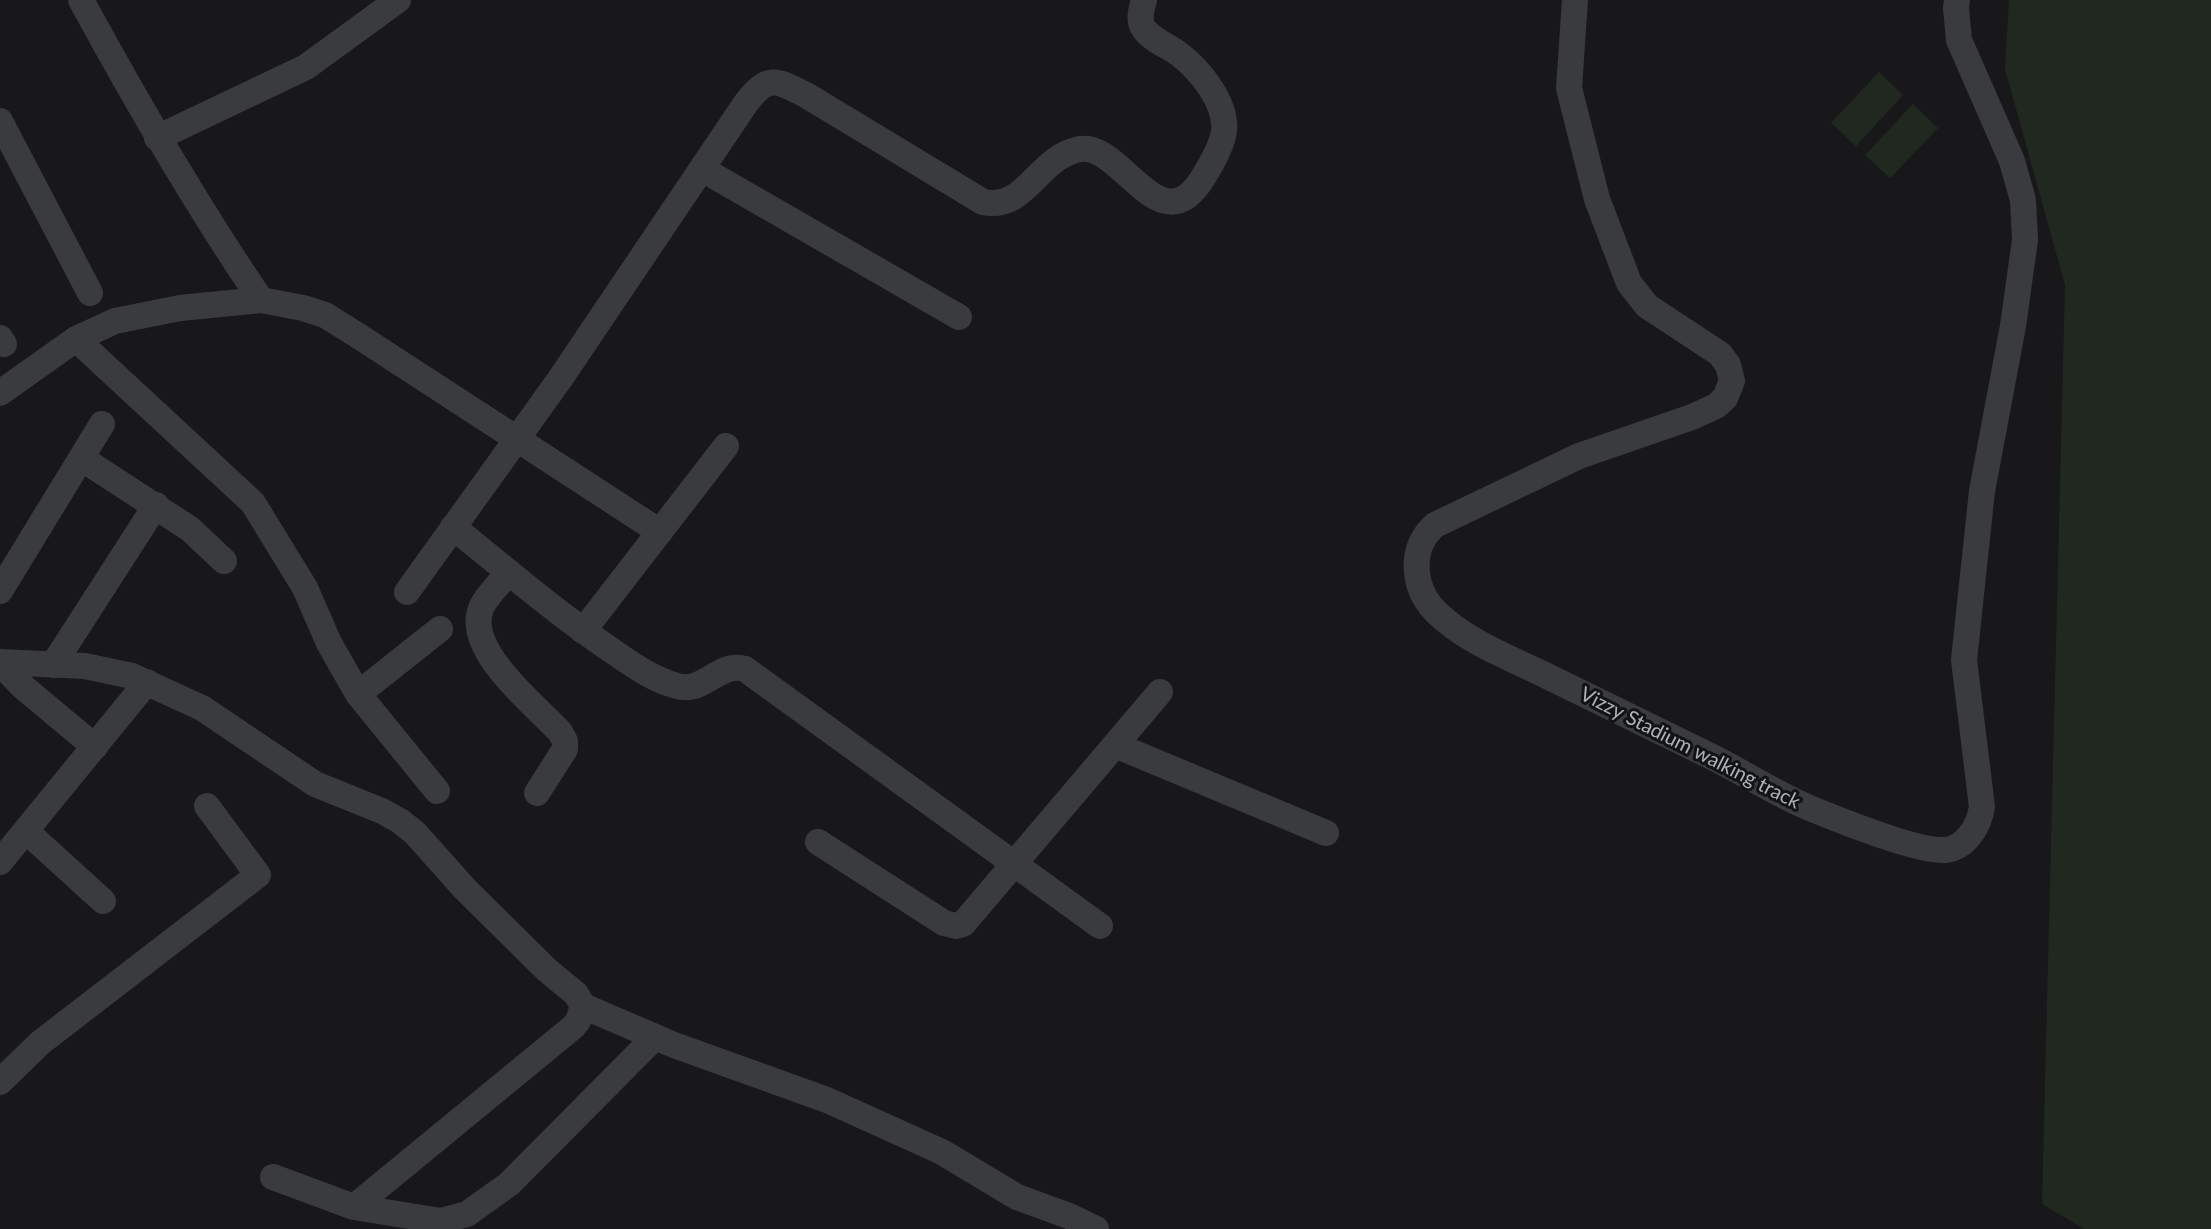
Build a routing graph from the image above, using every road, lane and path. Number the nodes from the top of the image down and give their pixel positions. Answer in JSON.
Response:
{"nodes":[{"id":1,"x":81,"y":0,"type":"edge"},
{"id":2,"x":398,"y":0,"type":"edge"},
{"id":3,"x":1144,"y":0,"type":"edge"},
{"id":4,"x":1575,"y":0,"type":"edge"},
{"id":5,"x":1957,"y":0,"type":"edge"},
{"id":6,"x":0,"y":121,"type":"edge"},
{"id":7,"x":157,"y":138,"type":"junction"},
{"id":8,"x":702,"y":169,"type":"junction"},
{"id":9,"x":90,"y":293,"type":"dead end"},
{"id":10,"x":261,"y":300,"type":"junction"},
{"id":11,"x":959,"y":317,"type":"dead end"},
{"id":12,"x":76,"y":339,"type":"junction"},
{"id":13,"x":0,"y":393,"type":"edge"},
{"id":14,"x":102,"y":424,"type":"dead end"},
{"id":15,"x":517,"y":439,"type":"junction"},
{"id":16,"x":726,"y":446,"type":"dead end"},
{"id":17,"x":81,"y":458,"type":"junction"},
{"id":18,"x":156,"y":505,"type":"junction"},
{"id":19,"x":453,"y":527,"type":"junction"},
{"id":20,"x":660,"y":532,"type":"junction"},
{"id":21,"x":224,"y":561,"type":"dead end"},
{"id":22,"x":509,"y":572,"type":"junction"},
{"id":23,"x":0,"y":591,"type":"edge"},
{"id":24,"x":407,"y":592,"type":"dead end"},
{"id":25,"x":440,"y":629,"type":"dead end"},
{"id":26,"x":583,"y":631,"type":"junction"},
{"id":27,"x":0,"y":662,"type":"edge"},
{"id":28,"x":53,"y":665,"type":"junction"},
{"id":29,"x":147,"y":682,"type":"junction"},
{"id":30,"x":1160,"y":692,"type":"dead end"},
{"id":31,"x":358,"y":694,"type":"junction"},
{"id":32,"x":1115,"y":745,"type":"junction"},
{"id":33,"x":95,"y":747,"type":"junction"},
{"id":34,"x":437,"y":791,"type":"dead end"},
{"id":35,"x":537,"y":793,"type":"dead end"},
{"id":36,"x":207,"y":806,"type":"dead end"},
{"id":37,"x":26,"y":831,"type":"junction"},
{"id":38,"x":1326,"y":833,"type":"dead end"},
{"id":39,"x":818,"y":842,"type":"dead end"},
{"id":40,"x":0,"y":862,"type":"edge"},
{"id":41,"x":1015,"y":865,"type":"junction"},
{"id":42,"x":103,"y":901,"type":"dead end"},
{"id":43,"x":1100,"y":926,"type":"dead end"},
{"id":44,"x":583,"y":1006,"type":"junction"},
{"id":45,"x":655,"y":1037,"type":"junction"},
{"id":46,"x":0,"y":1082,"type":"edge"},
{"id":47,"x":273,"y":1177,"type":"dead end"},
{"id":48,"x":354,"y":1207,"type":"junction"},
{"id":49,"x":1064,"y":1222,"type":"edge"},
{"id":50,"x":1096,"y":1229,"type":"edge"}],
"edges":[{"from":1,"to":7,"type":"street"},
{"from":2,"to":7,"type":"street"},
{"from":3,"to":8,"type":"street"},
{"from":4,"to":5,"type":"street","name":"Vizzy Stadium walking track"},
{"from":6,"to":9,"type":"street"},
{"from":7,"to":10,"type":"street"},
{"from":8,"to":11,"type":"street"},
{"from":8,"to":15,"type":"street"},
{"from":10,"to":12,"type":"street"},
{"from":10,"to":15,"type":"street"},
{"from":12,"to":13,"type":"street"},
{"from":12,"to":31,"type":"street"},
{"from":14,"to":17,"type":"street"},
{"from":15,"to":19,"type":"street"},
{"from":15,"to":20,"type":"street"},
{"from":16,"to":20,"type":"street"},
{"from":17,"to":18,"type":"street"},
{"from":17,"to":23,"type":"street"},
{"from":18,"to":21,"type":"street"},
{"from":18,"to":28,"type":"street"},
{"from":19,"to":22,"type":"street"},
{"from":19,"to":24,"type":"street"},
{"from":20,"to":26,"type":"street"},
{"from":22,"to":26,"type":"street"},
{"from":22,"to":35,"type":"street"},
{"from":25,"to":31,"type":"street"},
{"from":26,"to":41,"type":"street"},
{"from":27,"to":28,"type":"street"},
{"from":27,"to":33,"type":"street"},
{"from":28,"to":29,"type":"street"},
{"from":29,"to":33,"type":"street"},
{"from":29,"to":44,"type":"street"},
{"from":30,"to":32,"type":"street"},
{"from":31,"to":34,"type":"street"},
{"from":32,"to":38,"type":"street"},
{"from":32,"to":41,"type":"street"},
{"from":33,"to":37,"type":"street"},
{"from":36,"to":46,"type":"street"},
{"from":37,"to":40,"type":"street"},
{"from":37,"to":42,"type":"street"},
{"from":39,"to":41,"type":"street"},
{"from":41,"to":43,"type":"street"},
{"from":44,"to":45,"type":"street"},
{"from":44,"to":48,"type":"street"},
{"from":45,"to":48,"type":"street"},
{"from":45,"to":49,"type":"street"},
{"from":47,"to":48,"type":"street"},
{"from":49,"to":50,"type":"street"}]}
